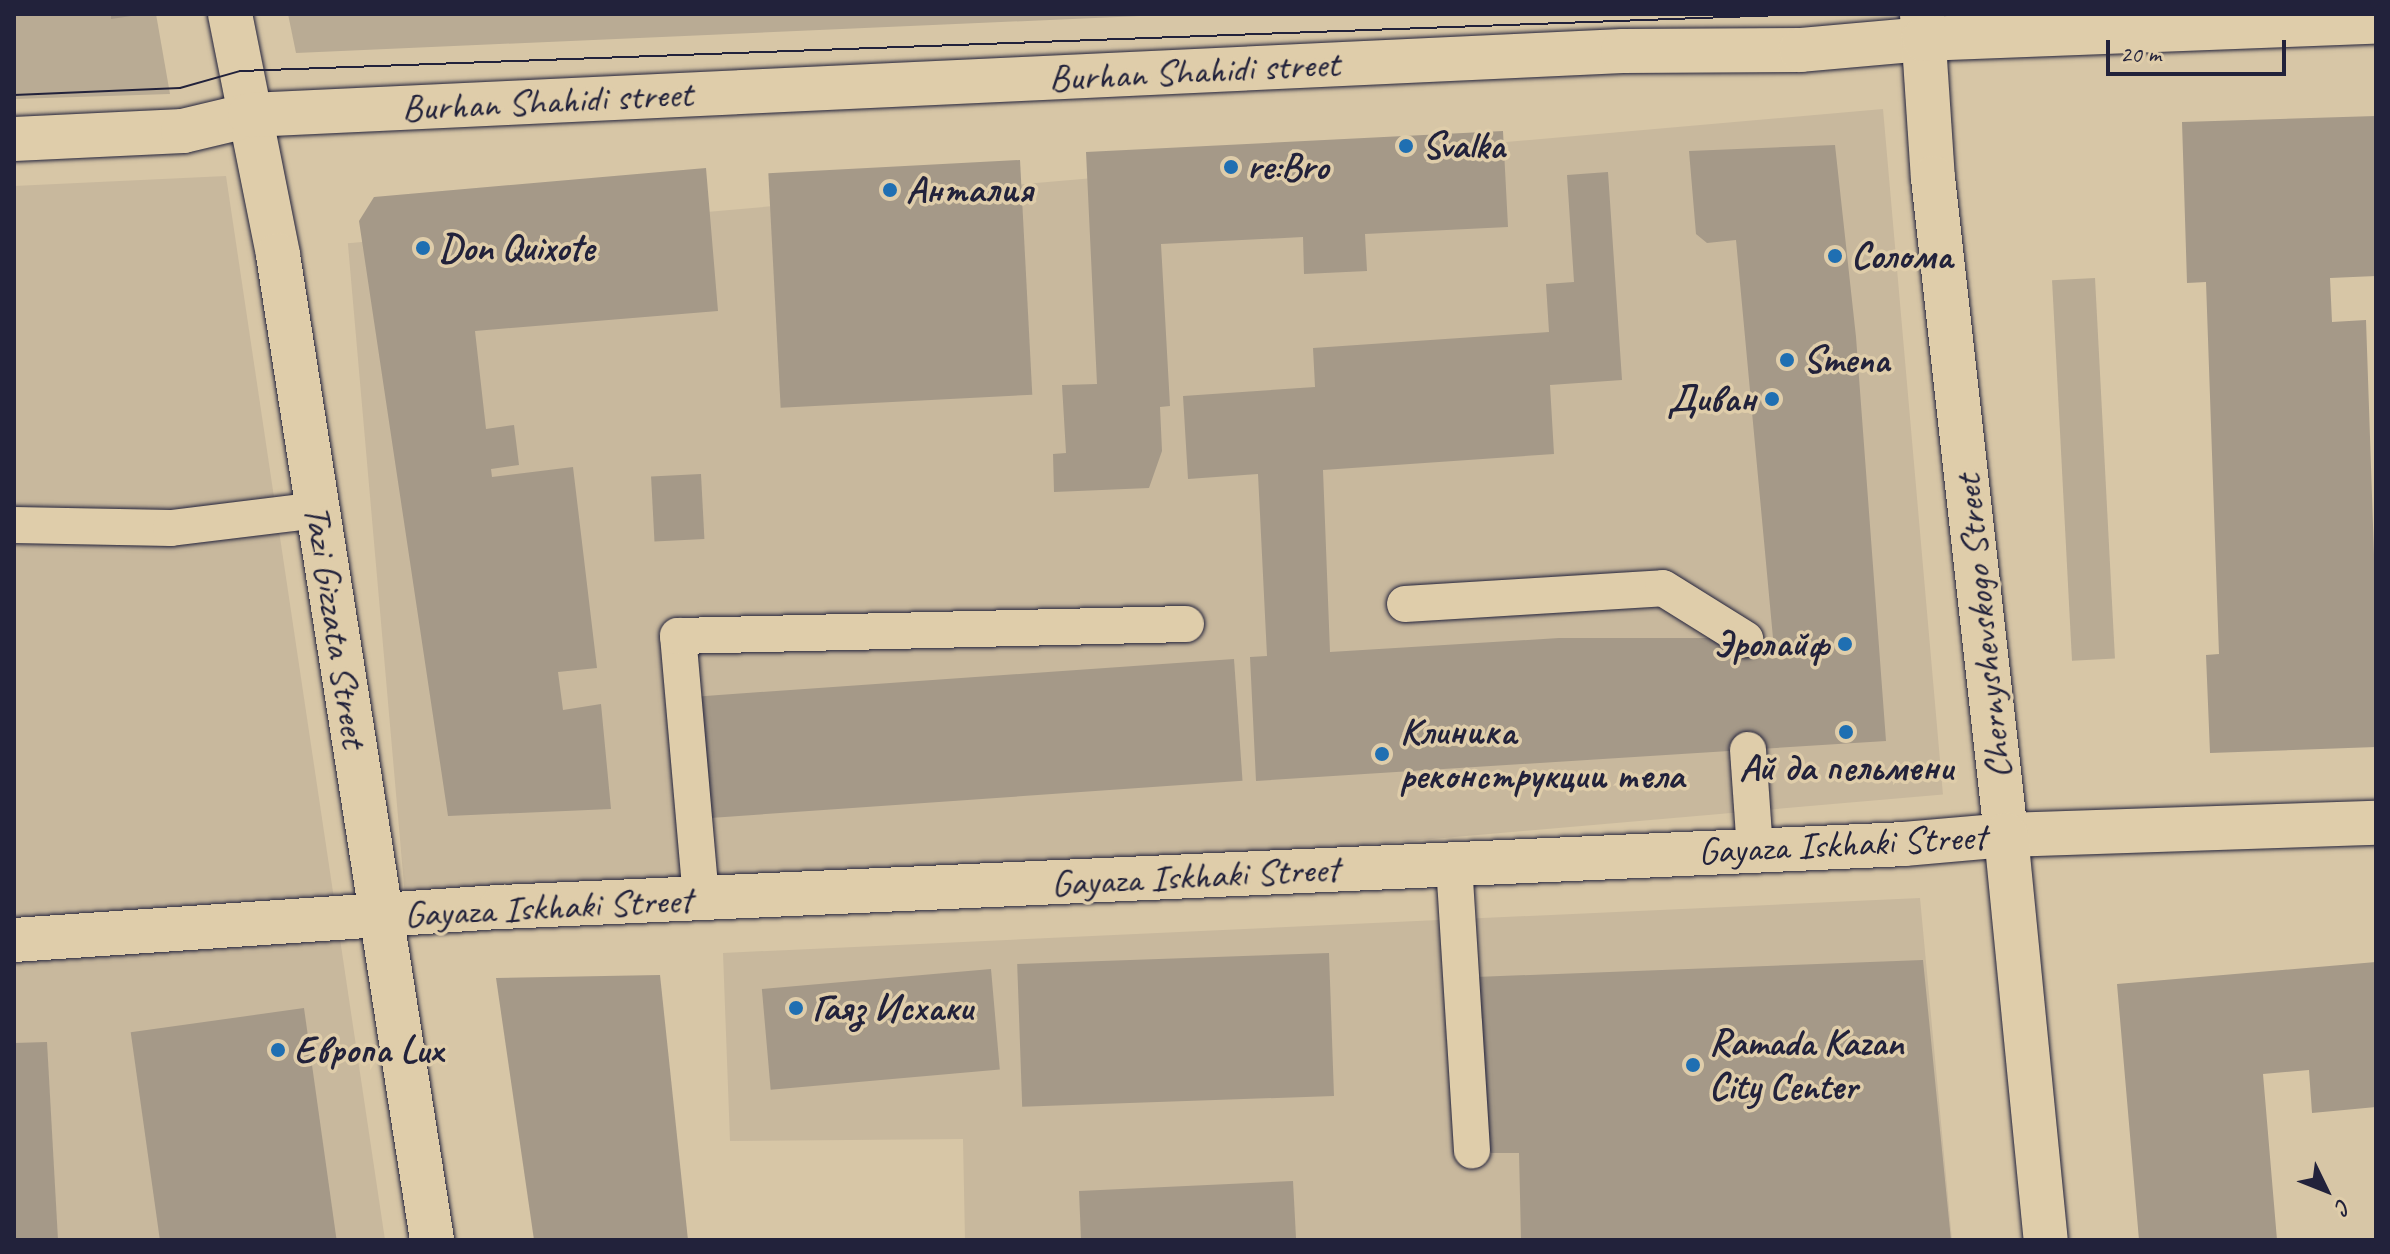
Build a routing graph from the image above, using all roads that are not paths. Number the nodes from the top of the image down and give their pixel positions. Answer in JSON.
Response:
{"nodes":[{"id":1,"x":230,"y":14,"type":"edge"},
{"id":2,"x":2376,"y":22,"type":"edge"},
{"id":3,"x":1923,"y":26,"type":"edge"},
{"id":4,"x":250,"y":115,"type":"junction"},
{"id":5,"x":14,"y":139,"type":"edge"},
{"id":6,"x":317,"y":510,"type":"junction"},
{"id":7,"x":14,"y":525,"type":"edge"},
{"id":8,"x":1405,"y":604,"type":"dead end"},
{"id":9,"x":1186,"y":624,"type":"dead end"},
{"id":10,"x":1745,"y":639,"type":"dead end"},
{"id":11,"x":1748,"y":750,"type":"dead end"},
{"id":12,"x":2376,"y":823,"type":"edge"},
{"id":13,"x":2006,"y":835,"type":"junction"},
{"id":14,"x":1755,"y":849,"type":"junction"},
{"id":15,"x":1454,"y":864,"type":"junction"},
{"id":16,"x":701,"y":898,"type":"junction"},
{"id":17,"x":382,"y":917,"type":"junction"},
{"id":18,"x":14,"y":940,"type":"edge"},
{"id":19,"x":1472,"y":1150,"type":"dead end"},
{"id":20,"x":432,"y":1240,"type":"edge"},
{"id":21,"x":2046,"y":1240,"type":"edge"}],
"edges":[{"from":1,"to":4,"type":"street","name":"Tazi Gizzata Street"},
{"from":2,"to":3,"type":"street","name":"Burhan Shahidi street"},
{"from":3,"to":4,"type":"street","name":"Burhan Shahidi street"},
{"from":3,"to":13,"type":"street","name":"Chernyshevskogo Street"},
{"from":4,"to":5,"type":"street","name":"Burhan Shahidi street"},
{"from":4,"to":6,"type":"street","name":"Tazi Gizzata Street"},
{"from":6,"to":7,"type":"lane"},
{"from":6,"to":17,"type":"street","name":"Tazi Gizzata Street"},
{"from":8,"to":10,"type":"lane"},
{"from":9,"to":16,"type":"lane"},
{"from":11,"to":14,"type":"lane"},
{"from":12,"to":13,"type":"street","name":"Gayaza Iskhaki Street"},
{"from":13,"to":14,"type":"street","name":"Gayaza Iskhaki Street"},
{"from":13,"to":21,"type":"street","name":"Chernyshevskogo Street"},
{"from":14,"to":15,"type":"street","name":"Gayaza Iskhaki Street"},
{"from":15,"to":16,"type":"street","name":"Gayaza Iskhaki Street"},
{"from":15,"to":19,"type":"lane"},
{"from":16,"to":17,"type":"street","name":"Gayaza Iskhaki Street"},
{"from":17,"to":18,"type":"street","name":"Gayaza Iskhaki Street"},
{"from":17,"to":20,"type":"street","name":"Tazi Gizzata Street"}]}
